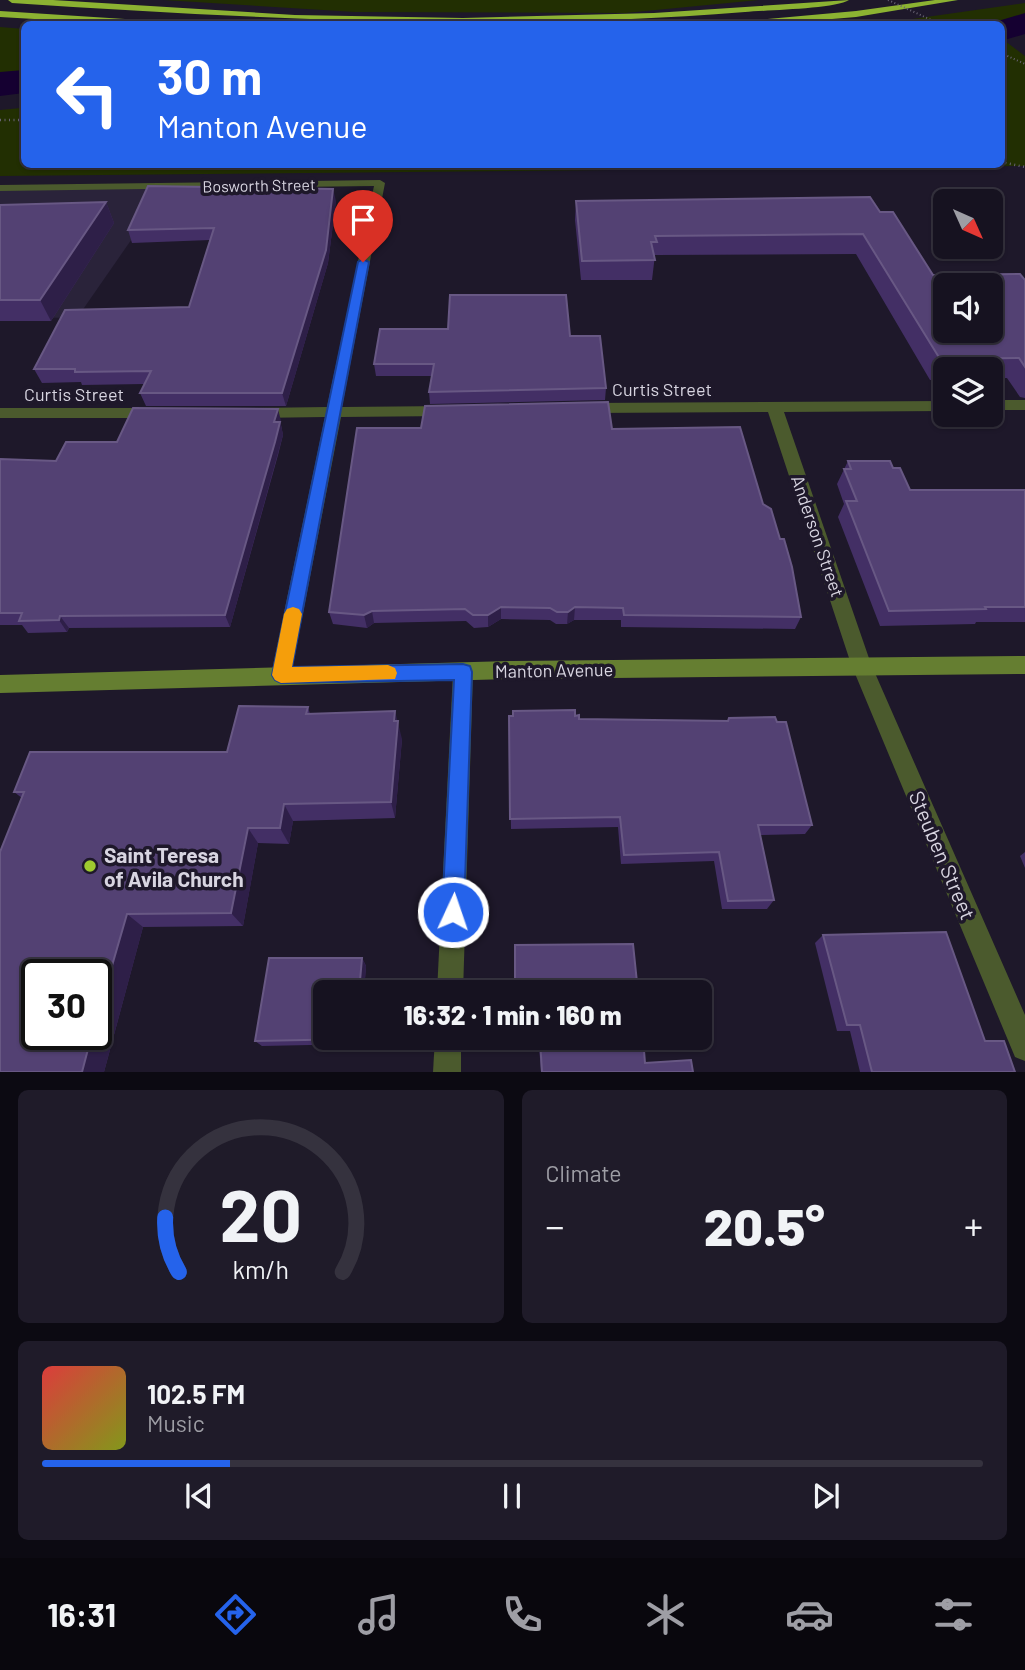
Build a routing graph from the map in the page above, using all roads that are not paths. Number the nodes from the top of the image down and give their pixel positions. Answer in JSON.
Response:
{"nodes":[{"id":1,"x":12,"y":0,"type":"edge"},
{"id":2,"x":97,"y":0,"type":"edge"},
{"id":3,"x":845,"y":0,"type":"edge"},
{"id":4,"x":954,"y":0,"type":"edge"},
{"id":5,"x":0,"y":14,"type":"edge"},
{"id":6,"x":270,"y":16,"type":"junction"},
{"id":7,"x":109,"y":21,"type":"edge"},
{"id":8,"x":780,"y":21,"type":"edge"},
{"id":9,"x":0,"y":22,"type":"edge"},
{"id":10,"x":21,"y":23,"type":"edge"},
{"id":11,"x":0,"y":188,"type":"edge"},
{"id":12,"x":1003,"y":405,"type":"edge"},
{"id":13,"x":1025,"y":405,"type":"edge"},
{"id":14,"x":933,"y":406,"type":"edge"},
{"id":15,"x":574,"y":408,"type":"edge"},
{"id":16,"x":775,"y":409,"type":"junction"},
{"id":17,"x":466,"y":410,"type":"edge"},
{"id":18,"x":0,"y":413,"type":"edge"},
{"id":19,"x":169,"y":413,"type":"edge"},
{"id":20,"x":237,"y":413,"type":"edge"},
{"id":21,"x":332,"y":414,"type":"junction"},
{"id":22,"x":861,"y":664,"type":"junction"},
{"id":23,"x":1025,"y":665,"type":"edge"},
{"id":24,"x":463,"y":672,"type":"junction"},
{"id":25,"x":281,"y":675,"type":"junction"},
{"id":26,"x":0,"y":684,"type":"edge"},
{"id":27,"x":450,"y":980,"type":"edge"},
{"id":28,"x":1025,"y":1047,"type":"edge"},
{"id":29,"x":448,"y":1050,"type":"edge"},
{"id":30,"x":447,"y":1072,"type":"edge"}],
"edges":[{"from":1,"to":6,"type":"highway"},
{"from":2,"to":6,"type":"highway"},
{"from":3,"to":6,"type":"highway"},
{"from":4,"to":8,"type":"highway"},
{"from":5,"to":7,"type":"highway"},
{"from":9,"to":10,"type":"highway"},
{"from":11,"to":21,"type":"street","name":"Bosworth Street"},
{"from":12,"to":13,"type":"street"},
{"from":14,"to":16,"type":"street","name":"Curtis Street"},
{"from":15,"to":16,"type":"street","name":"Curtis Street"},
{"from":16,"to":22,"type":"street","name":"Anderson Street"},
{"from":17,"to":21,"type":"street"},
{"from":18,"to":19,"type":"street","name":"Curtis Street"},
{"from":20,"to":21,"type":"street"},
{"from":21,"to":25,"type":"street","name":"Bosworth Street"},
{"from":22,"to":23,"type":"main road","name":"Manton Avenue"},
{"from":22,"to":24,"type":"main road","name":"Manton Avenue"},
{"from":22,"to":28,"type":"street","name":"Steuben Street"},
{"from":24,"to":25,"type":"main road","name":"Manton Avenue"},
{"from":24,"to":27,"type":"street"},
{"from":25,"to":26,"type":"main road","name":"Manton Avenue"},
{"from":29,"to":30,"type":"street"}]}
